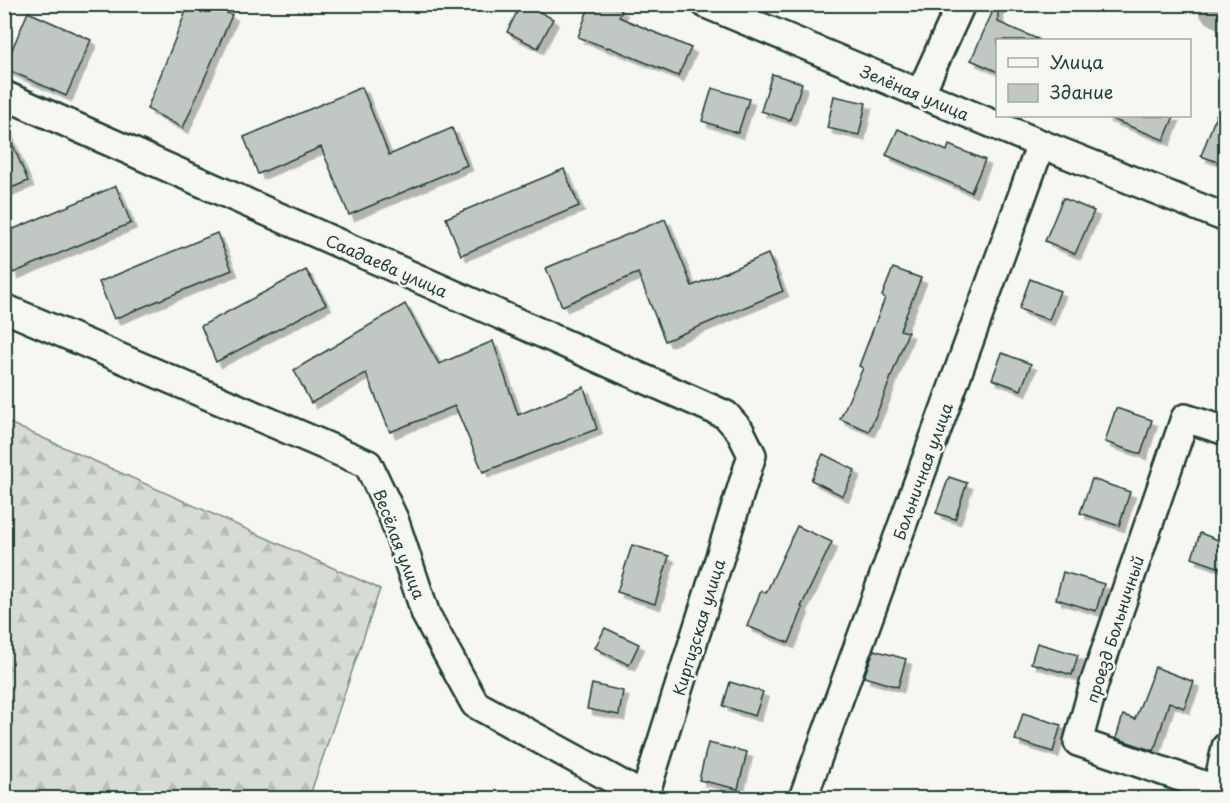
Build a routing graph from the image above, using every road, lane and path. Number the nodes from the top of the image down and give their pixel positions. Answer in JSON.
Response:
{"nodes":[{"id":1,"x":706,"y":4,"type":"edge"},
{"id":2,"x":962,"y":4,"type":"edge"},
{"id":3,"x":920,"y":94,"type":"junction"},
{"id":4,"x":4,"y":95,"type":"edge"},
{"id":5,"x":1041,"y":144,"type":"junction"},
{"id":6,"x":1226,"y":218,"type":"edge"},
{"id":7,"x":4,"y":308,"type":"edge"},
{"id":8,"x":1226,"y":431,"type":"edge"},
{"id":9,"x":752,"y":455,"type":"joint"},
{"id":10,"x":1226,"y":747,"type":"edge"},
{"id":11,"x":1216,"y":794,"type":"edge"},
{"id":12,"x":645,"y":798,"type":"edge"},
{"id":13,"x":803,"y":798,"type":"edge"}],
"edges":[{"from":1,"to":3,"type":"street","name":"Зелёная улица"},
{"from":2,"to":3,"type":"street"},
{"from":3,"to":5,"type":"street","name":"Зелёная улица"},
{"from":4,"to":9,"type":"street","name":"Саадаева улица"},
{"from":5,"to":6,"type":"street","name":"Зелёная улица"},
{"from":5,"to":13,"type":"street","name":"Больничная улица"},
{"from":7,"to":12,"type":"street","name":"Весёлая улица"},
{"from":8,"to":11,"type":"street","name":"проезд Больничный"},
{"from":9,"to":12,"type":"street","name":"Киргизская улица"},
{"from":10,"to":11,"type":"street"}]}
